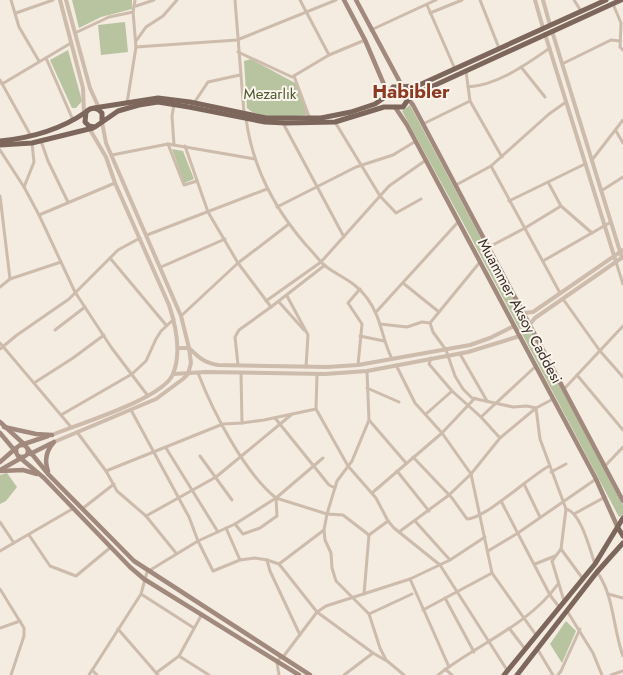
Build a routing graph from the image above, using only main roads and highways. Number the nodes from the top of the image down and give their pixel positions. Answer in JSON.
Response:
{"nodes":[{"id":1,"x":344,"y":0,"type":"edge"},
{"id":2,"x":356,"y":0,"type":"edge"},
{"id":3,"x":606,"y":0,"type":"edge"},
{"id":4,"x":621,"y":0,"type":"edge"},
{"id":5,"x":404,"y":87,"type":"junction"},
{"id":6,"x":388,"y":94,"type":"junction"},
{"id":7,"x":409,"y":99,"type":"junction"},
{"id":8,"x":394,"y":107,"type":"junction"},
{"id":9,"x":97,"y":109,"type":"junction"},
{"id":10,"x":85,"y":114,"type":"junction"},
{"id":11,"x":245,"y":116,"type":"junction"},
{"id":12,"x":102,"y":122,"type":"junction"},
{"id":13,"x":90,"y":127,"type":"junction"},
{"id":14,"x":0,"y":141,"type":"edge"},
{"id":15,"x":0,"y":145,"type":"edge"},
{"id":16,"x":0,"y":422,"type":"edge"},
{"id":17,"x":4,"y":427,"type":"junction"},
{"id":18,"x":0,"y":433,"type":"edge"},
{"id":19,"x":21,"y":451,"type":"junction"},
{"id":20,"x":31,"y":453,"type":"junction"},
{"id":21,"x":0,"y":462,"type":"edge"},
{"id":22,"x":0,"y":471,"type":"edge"},
{"id":23,"x":46,"y":476,"type":"junction"},
{"id":24,"x":623,"y":501,"type":"edge"},
{"id":25,"x":623,"y":518,"type":"edge"},
{"id":26,"x":618,"y":528,"type":"junction"},
{"id":27,"x":623,"y":536,"type":"edge"},
{"id":28,"x":623,"y":543,"type":"edge"},
{"id":29,"x":506,"y":673,"type":"edge"},
{"id":30,"x":299,"y":675,"type":"edge"},
{"id":31,"x":310,"y":675,"type":"edge"},
{"id":32,"x":517,"y":675,"type":"edge"}],
"edges":[{"from":1,"to":6,"type":"main road"},
{"from":2,"to":5,"type":"main road"},
{"from":3,"to":5,"type":"main road"},
{"from":4,"to":7,"type":"main road"},
{"from":5,"to":6,"type":"main road"},
{"from":5,"to":7,"type":"main road"},
{"from":6,"to":8,"type":"main road"},
{"from":6,"to":11,"type":"main road"},
{"from":7,"to":8,"type":"main road"},
{"from":7,"to":24,"type":"main road","name":"Muammer Aksoy Caddesi"},
{"from":8,"to":11,"type":"main road"},
{"from":8,"to":26,"type":"main road","name":"Muammer Aksoy Caddesi"},
{"from":9,"to":10,"type":"main road"},
{"from":9,"to":11,"type":"main road"},
{"from":9,"to":12,"type":"main road"},
{"from":10,"to":13,"type":"main road"},
{"from":10,"to":14,"type":"main road"},
{"from":11,"to":12,"type":"main road"},
{"from":12,"to":13,"type":"main road"},
{"from":13,"to":15,"type":"main road"},
{"from":16,"to":17,"type":"main road"},
{"from":17,"to":19,"type":"main road"},
{"from":17,"to":19,"type":"main road"},
{"from":18,"to":19,"type":"main road"},
{"from":19,"to":20,"type":"main road"},
{"from":19,"to":21,"type":"main road"},
{"from":19,"to":22,"type":"main road"},
{"from":19,"to":23,"type":"main road"},
{"from":20,"to":23,"type":"main road"},
{"from":20,"to":23,"type":"main road"},
{"from":22,"to":23,"type":"main road"},
{"from":23,"to":30,"type":"main road"},
{"from":23,"to":31,"type":"main road"},
{"from":25,"to":26,"type":"main road"},
{"from":26,"to":27,"type":"main road"},
{"from":26,"to":29,"type":"main road"},
{"from":28,"to":32,"type":"main road"}]}
